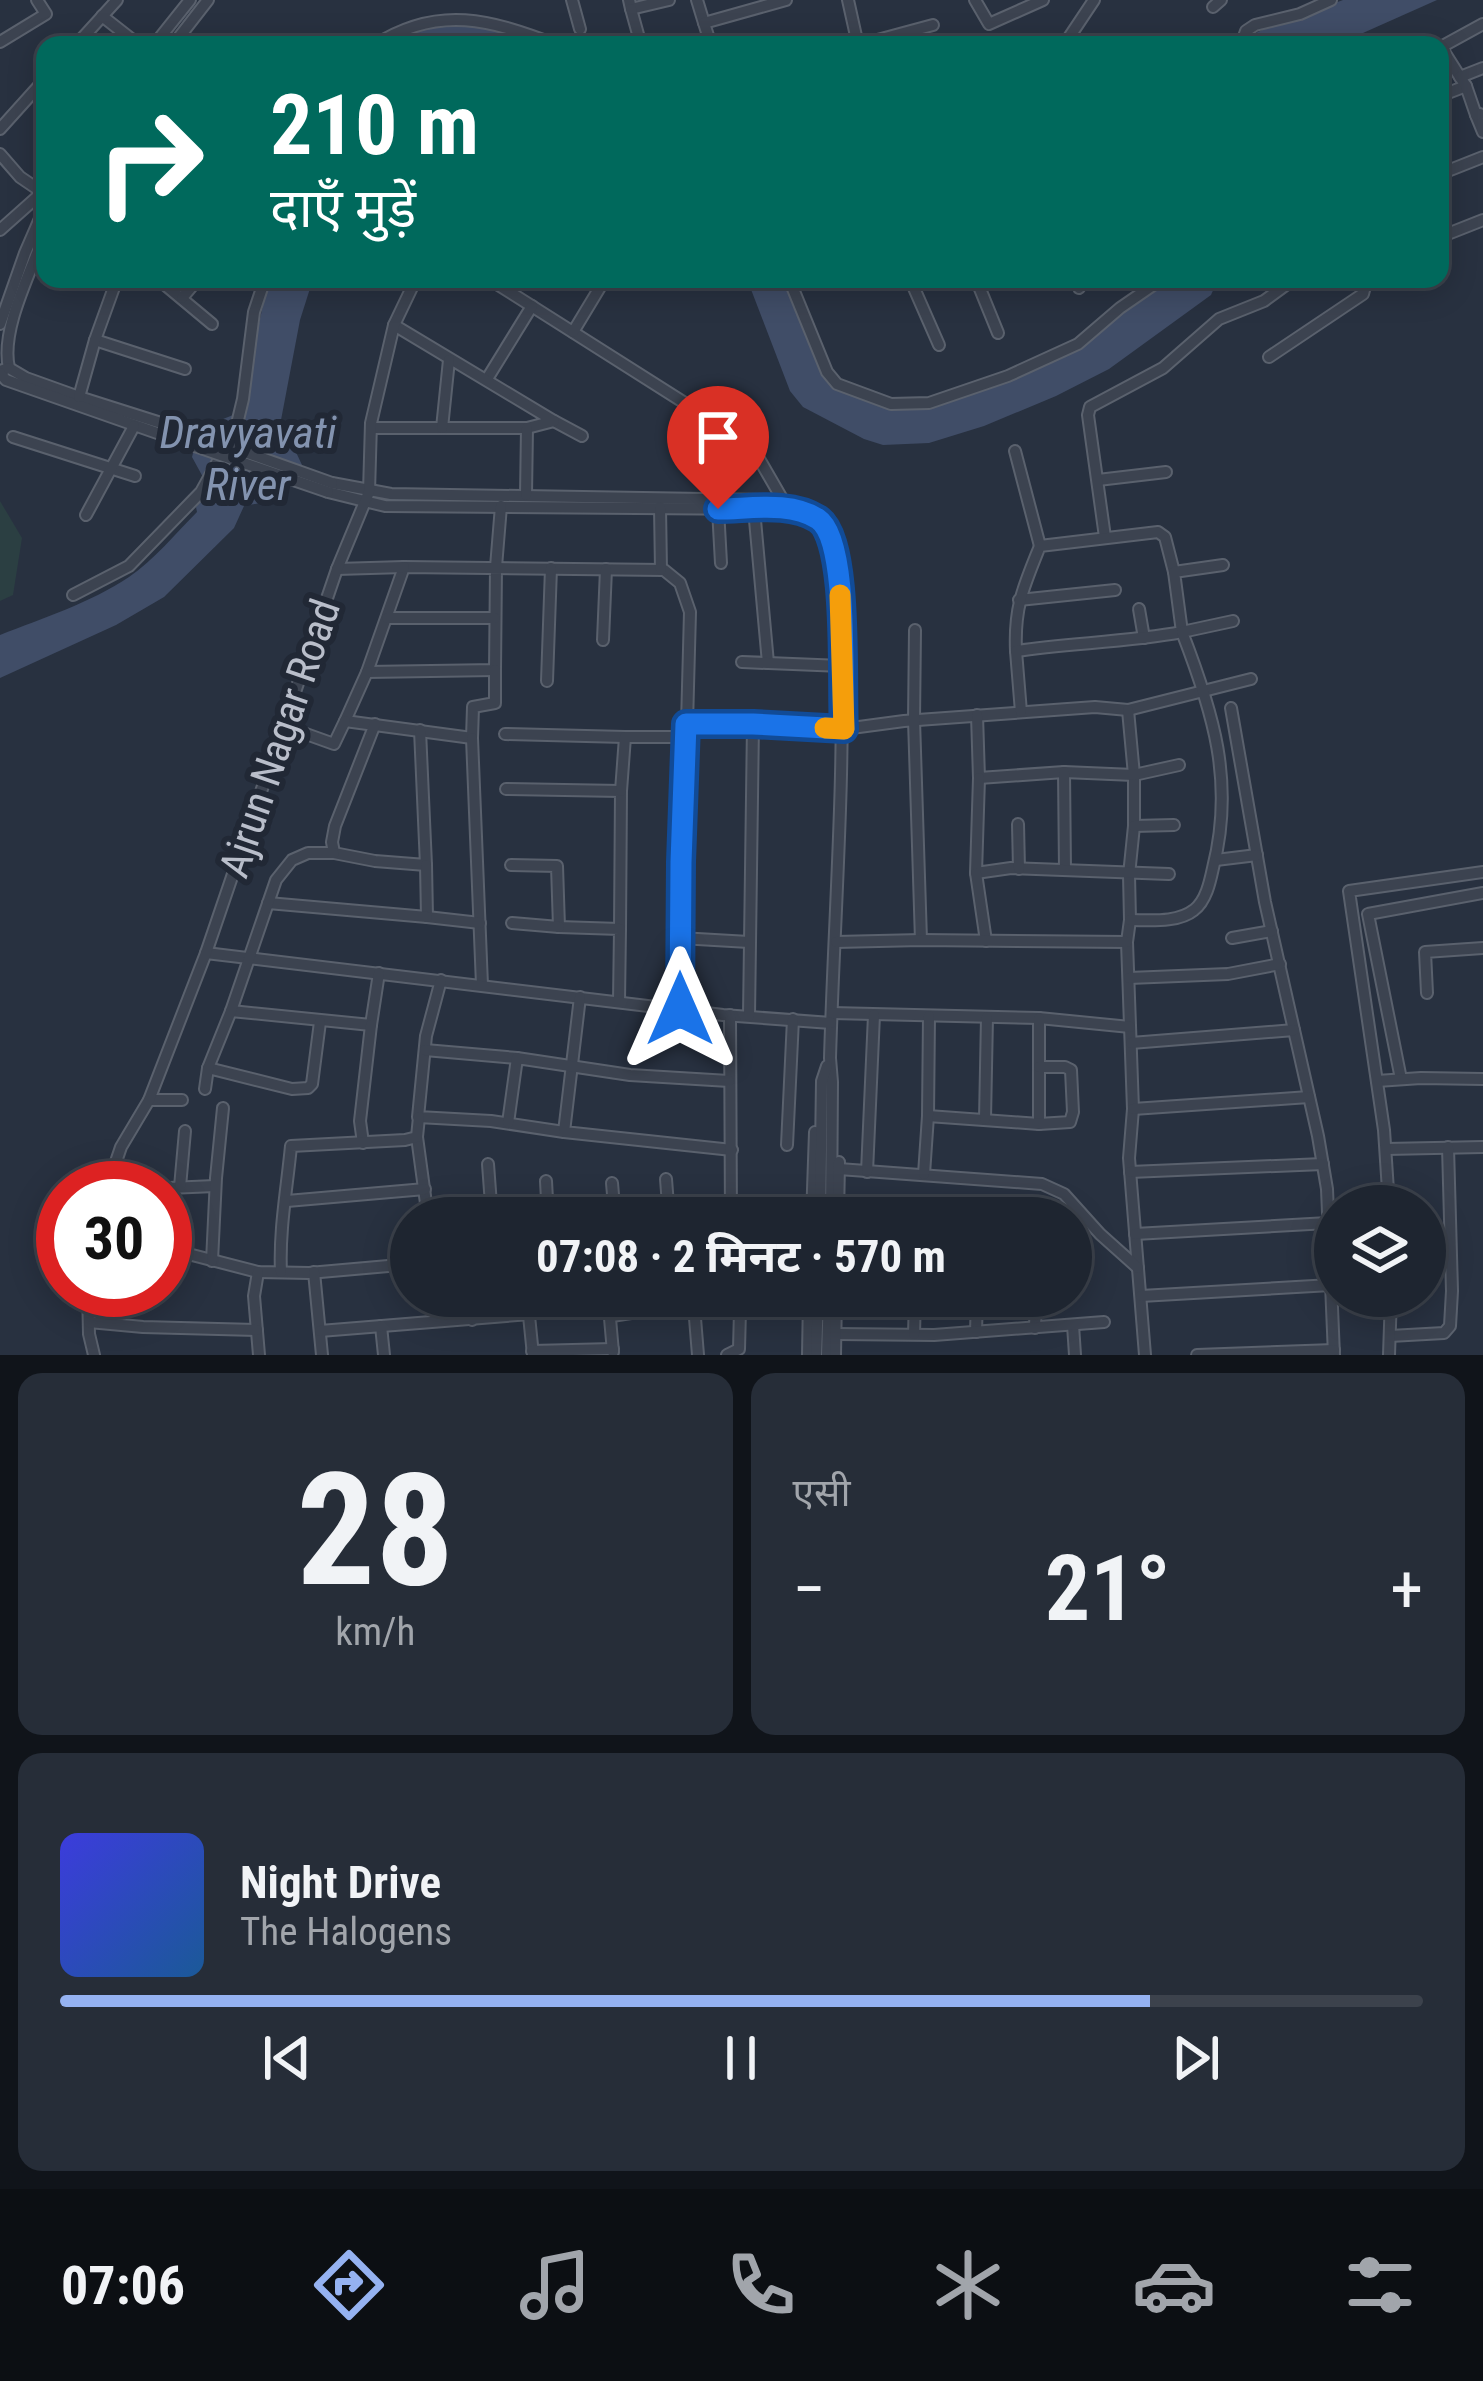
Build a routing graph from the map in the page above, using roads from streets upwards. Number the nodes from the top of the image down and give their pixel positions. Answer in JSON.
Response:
{"nodes":[{"id":1,"x":37,"y":0,"type":"edge"},
{"id":2,"x":190,"y":0,"type":"edge"},
{"id":3,"x":208,"y":0,"type":"edge"},
{"id":4,"x":572,"y":0,"type":"edge"},
{"id":5,"x":669,"y":0,"type":"edge"},
{"id":6,"x":697,"y":0,"type":"edge"},
{"id":7,"x":786,"y":0,"type":"edge"},
{"id":8,"x":848,"y":0,"type":"edge"},
{"id":9,"x":974,"y":0,"type":"edge"},
{"id":10,"x":1043,"y":0,"type":"edge"},
{"id":11,"x":1094,"y":0,"type":"edge"},
{"id":12,"x":1331,"y":0,"type":"edge"},
{"id":13,"x":116,"y":1,"type":"edge"},
{"id":14,"x":630,"y":4,"type":"edge"},
{"id":15,"x":102,"y":16,"type":"junction"},
{"id":16,"x":704,"y":23,"type":"junction"},
{"id":17,"x":1483,"y":24,"type":"edge"},
{"id":18,"x":933,"y":25,"type":"dead end"},
{"id":19,"x":580,"y":29,"type":"dead end"},
{"id":20,"x":84,"y":36,"type":"edge"},
{"id":21,"x":128,"y":36,"type":"edge"},
{"id":22,"x":161,"y":36,"type":"edge"},
{"id":23,"x":180,"y":36,"type":"edge"},
{"id":24,"x":389,"y":36,"type":"edge"},
{"id":25,"x":533,"y":36,"type":"edge"},
{"id":26,"x":639,"y":36,"type":"edge"},
{"id":27,"x":708,"y":36,"type":"edge"},
{"id":28,"x":861,"y":36,"type":"edge"},
{"id":29,"x":893,"y":36,"type":"edge"},
{"id":30,"x":1073,"y":36,"type":"edge"},
{"id":31,"x":1244,"y":36,"type":"edge"},
{"id":32,"x":0,"y":42,"type":"edge"},
{"id":33,"x":1449,"y":43,"type":"edge"},
{"id":34,"x":1449,"y":60,"type":"edge"},
{"id":35,"x":1483,"y":68,"type":"edge"},
{"id":36,"x":1463,"y":82,"type":"junction"},
{"id":37,"x":36,"y":90,"type":"edge"},
{"id":38,"x":1449,"y":91,"type":"edge"},
{"id":39,"x":1480,"y":114,"type":"edge"},
{"id":40,"x":0,"y":129,"type":"edge"},
{"id":41,"x":1483,"y":132,"type":"edge"},
{"id":42,"x":0,"y":154,"type":"edge"},
{"id":43,"x":1483,"y":157,"type":"edge"},
{"id":44,"x":1449,"y":168,"type":"edge"},
{"id":45,"x":36,"y":186,"type":"edge"},
{"id":46,"x":36,"y":198,"type":"edge"},
{"id":47,"x":1483,"y":220,"type":"edge"},
{"id":48,"x":36,"y":228,"type":"edge"},
{"id":49,"x":0,"y":230,"type":"edge"},
{"id":50,"x":1449,"y":233,"type":"edge"},
{"id":51,"x":36,"y":257,"type":"edge"},
{"id":52,"x":114,"y":288,"type":"edge"},
{"id":53,"x":169,"y":288,"type":"edge"},
{"id":54,"x":190,"y":288,"type":"edge"},
{"id":55,"x":262,"y":288,"type":"edge"},
{"id":56,"x":412,"y":288,"type":"edge"},
{"id":57,"x":503,"y":288,"type":"edge"},
{"id":58,"x":600,"y":288,"type":"edge"},
{"id":59,"x":792,"y":288,"type":"edge"},
{"id":60,"x":914,"y":288,"type":"edge"},
{"id":61,"x":980,"y":288,"type":"edge"},
{"id":62,"x":1149,"y":288,"type":"edge"},
{"id":63,"x":1282,"y":288,"type":"edge"},
{"id":64,"x":1365,"y":288,"type":"edge"},
{"id":65,"x":182,"y":298,"type":"junction"},
{"id":66,"x":532,"y":306,"type":"junction"},
{"id":67,"x":212,"y":323,"type":"dead end"},
{"id":68,"x":0,"y":324,"type":"edge"},
{"id":69,"x":394,"y":325,"type":"junction"},
{"id":70,"x":573,"y":332,"type":"junction"},
{"id":71,"x":998,"y":333,"type":"dead end"},
{"id":72,"x":95,"y":340,"type":"junction"},
{"id":73,"x":939,"y":345,"type":"dead end"},
{"id":74,"x":1269,"y":357,"type":"dead end"},
{"id":75,"x":449,"y":360,"type":"junction"},
{"id":76,"x":185,"y":369,"type":"dead end"},
{"id":77,"x":3,"y":371,"type":"edge"},
{"id":78,"x":487,"y":379,"type":"junction"},
{"id":79,"x":80,"y":397,"type":"junction"},
{"id":80,"x":554,"y":421,"type":"junction"},
{"id":81,"x":134,"y":426,"type":"junction"},
{"id":82,"x":370,"y":428,"type":"junction"},
{"id":83,"x":442,"y":428,"type":"junction"},
{"id":84,"x":527,"y":428,"type":"junction"},
{"id":85,"x":180,"y":435,"type":"junction"},
{"id":86,"x":13,"y":436,"type":"dead end"},
{"id":87,"x":582,"y":436,"type":"dead end"},
{"id":88,"x":1015,"y":451,"type":"dead end"},
{"id":89,"x":112,"y":470,"type":"junction"},
{"id":90,"x":1166,"y":472,"type":"dead end"},
{"id":91,"x":136,"y":476,"type":"dead end"},
{"id":92,"x":1098,"y":480,"type":"junction"},
{"id":93,"x":526,"y":495,"type":"junction"},
{"id":94,"x":367,"y":497,"type":"junction"},
{"id":95,"x":501,"y":506,"type":"junction"},
{"id":96,"x":660,"y":507,"type":"junction"},
{"id":97,"x":782,"y":507,"type":"junction"},
{"id":98,"x":718,"y":509,"type":"junction"},
{"id":99,"x":754,"y":509,"type":"junction"},
{"id":100,"x":86,"y":515,"type":"dead end"},
{"id":101,"x":1105,"y":537,"type":"junction"},
{"id":102,"x":1040,"y":546,"type":"junction"},
{"id":103,"x":721,"y":563,"type":"dead end"},
{"id":104,"x":1223,"y":565,"type":"dead end"},
{"id":105,"x":404,"y":567,"type":"junction"},
{"id":106,"x":496,"y":567,"type":"junction"},
{"id":107,"x":551,"y":568,"type":"junction"},
{"id":108,"x":337,"y":569,"type":"junction"},
{"id":109,"x":606,"y":569,"type":"junction"},
{"id":110,"x":661,"y":569,"type":"junction"},
{"id":111,"x":1174,"y":572,"type":"junction"},
{"id":112,"x":1115,"y":590,"type":"dead end"},
{"id":113,"x":74,"y":596,"type":"dead end"},
{"id":114,"x":1019,"y":600,"type":"junction"},
{"id":115,"x":1138,"y":608,"type":"dead end"},
{"id":116,"x":387,"y":618,"type":"junction"},
{"id":117,"x":496,"y":618,"type":"junction"},
{"id":118,"x":1233,"y":621,"type":"dead end"},
{"id":119,"x":915,"y":630,"type":"dead end"},
{"id":120,"x":1182,"y":632,"type":"junction"},
{"id":121,"x":1144,"y":638,"type":"junction"},
{"id":122,"x":603,"y":640,"type":"dead end"},
{"id":123,"x":1016,"y":651,"type":"junction"},
{"id":124,"x":742,"y":662,"type":"dead end"},
{"id":125,"x":768,"y":663,"type":"junction"},
{"id":126,"x":842,"y":666,"type":"junction"},
{"id":127,"x":495,"y":670,"type":"junction"},
{"id":128,"x":367,"y":672,"type":"junction"},
{"id":129,"x":1251,"y":679,"type":"dead end"},
{"id":130,"x":548,"y":681,"type":"dead end"},
{"id":131,"x":1204,"y":690,"type":"junction"},
{"id":132,"x":1231,"y":708,"type":"dead end"},
{"id":133,"x":1128,"y":710,"type":"junction"},
{"id":134,"x":1021,"y":712,"type":"junction"},
{"id":135,"x":977,"y":715,"type":"junction"},
{"id":136,"x":914,"y":720,"type":"junction"},
{"id":137,"x":345,"y":721,"type":"junction"},
{"id":138,"x":375,"y":724,"type":"junction"},
{"id":139,"x":753,"y":724,"type":"junction"},
{"id":140,"x":281,"y":725,"type":"junction"},
{"id":141,"x":844,"y":729,"type":"junction"},
{"id":142,"x":420,"y":730,"type":"junction"},
{"id":143,"x":686,"y":730,"type":"junction"},
{"id":144,"x":505,"y":734,"type":"dead end"},
{"id":145,"x":625,"y":737,"type":"junction"},
{"id":146,"x":472,"y":738,"type":"junction"},
{"id":147,"x":1179,"y":765,"type":"dead end"},
{"id":148,"x":1064,"y":772,"type":"junction"},
{"id":149,"x":1134,"y":775,"type":"junction"},
{"id":150,"x":979,"y":778,"type":"junction"},
{"id":151,"x":506,"y":789,"type":"dead end"},
{"id":152,"x":621,"y":791,"type":"junction"},
{"id":153,"x":1018,"y":824,"type":"dead end"},
{"id":154,"x":1174,"y":825,"type":"dead end"},
{"id":155,"x":1134,"y":826,"type":"junction"},
{"id":156,"x":334,"y":853,"type":"junction"},
{"id":157,"x":1257,"y":855,"type":"junction"},
{"id":158,"x":1216,"y":860,"type":"junction"},
{"id":159,"x":426,"y":865,"type":"junction"},
{"id":160,"x":511,"y":865,"type":"dead end"},
{"id":161,"x":1019,"y":868,"type":"junction"},
{"id":162,"x":1065,"y":870,"type":"junction"},
{"id":163,"x":1483,"y":872,"type":"edge"},
{"id":164,"x":976,"y":873,"type":"junction"},
{"id":165,"x":1129,"y":874,"type":"junction"},
{"id":166,"x":1169,"y":874,"type":"dead end"},
{"id":167,"x":1483,"y":893,"type":"edge"},
{"id":168,"x":268,"y":903,"type":"junction"},
{"id":169,"x":427,"y":917,"type":"junction"},
{"id":170,"x":1130,"y":920,"type":"junction"},
{"id":171,"x":480,"y":922,"type":"junction"},
{"id":172,"x":512,"y":922,"type":"dead end"},
{"id":173,"x":559,"y":927,"type":"junction"},
{"id":174,"x":620,"y":929,"type":"junction"},
{"id":175,"x":1272,"y":931,"type":"junction"},
{"id":176,"x":680,"y":938,"type":"junction"},
{"id":177,"x":1232,"y":938,"type":"dead end"},
{"id":178,"x":921,"y":940,"type":"junction"},
{"id":179,"x":986,"y":941,"type":"junction"},
{"id":180,"x":748,"y":942,"type":"junction"},
{"id":181,"x":836,"y":943,"type":"junction"},
{"id":182,"x":1127,"y":943,"type":"junction"},
{"id":183,"x":1374,"y":945,"type":"junction"},
{"id":184,"x":1358,"y":948,"type":"junction"},
{"id":185,"x":1483,"y":948,"type":"edge"},
{"id":186,"x":206,"y":953,"type":"junction"},
{"id":187,"x":250,"y":958,"type":"junction"},
{"id":188,"x":1280,"y":964,"type":"junction"},
{"id":189,"x":379,"y":973,"type":"junction"},
{"id":190,"x":1130,"y":978,"type":"junction"},
{"id":191,"x":441,"y":980,"type":"junction"},
{"id":192,"x":482,"y":986,"type":"junction"},
{"id":193,"x":1427,"y":993,"type":"dead end"},
{"id":194,"x":580,"y":997,"type":"junction"},
{"id":195,"x":619,"y":1001,"type":"junction"},
{"id":196,"x":680,"y":1009,"type":"junction"},
{"id":197,"x":231,"y":1011,"type":"junction"},
{"id":198,"x":730,"y":1015,"type":"junction"},
{"id":199,"x":874,"y":1015,"type":"junction"},
{"id":200,"x":748,"y":1016,"type":"junction"},
{"id":201,"x":928,"y":1016,"type":"junction"},
{"id":202,"x":987,"y":1017,"type":"junction"},
{"id":203,"x":831,"y":1018,"type":"junction"},
{"id":204,"x":1039,"y":1018,"type":"junction"},
{"id":205,"x":793,"y":1019,"type":"junction"},
{"id":206,"x":320,"y":1022,"type":"junction"},
{"id":207,"x":371,"y":1025,"type":"junction"},
{"id":208,"x":1130,"y":1027,"type":"junction"},
{"id":209,"x":1294,"y":1030,"type":"junction"},
{"id":210,"x":1131,"y":1043,"type":"junction"},
{"id":211,"x":425,"y":1050,"type":"junction"},
{"id":212,"x":518,"y":1058,"type":"junction"},
{"id":213,"x":572,"y":1066,"type":"junction"},
{"id":214,"x":1039,"y":1066,"type":"junction"},
{"id":215,"x":208,"y":1068,"type":"junction"},
{"id":216,"x":1401,"y":1079,"type":"junction"},
{"id":217,"x":1483,"y":1079,"type":"edge"},
{"id":218,"x":729,"y":1081,"type":"junction"},
{"id":219,"x":1377,"y":1081,"type":"junction"},
{"id":220,"x":827,"y":1082,"type":"junction"},
{"id":221,"x":205,"y":1089,"type":"dead end"},
{"id":222,"x":1309,"y":1097,"type":"junction"},
{"id":223,"x":149,"y":1100,"type":"junction"},
{"id":224,"x":182,"y":1100,"type":"dead end"},
{"id":225,"x":223,"y":1108,"type":"dead end"},
{"id":226,"x":1132,"y":1109,"type":"junction"},
{"id":227,"x":928,"y":1116,"type":"junction"},
{"id":228,"x":419,"y":1118,"type":"junction"},
{"id":229,"x":986,"y":1119,"type":"junction"},
{"id":230,"x":508,"y":1124,"type":"junction"},
{"id":231,"x":1039,"y":1124,"type":"junction"},
{"id":232,"x":185,"y":1130,"type":"dead end"},
{"id":233,"x":564,"y":1132,"type":"junction"},
{"id":234,"x":417,"y":1137,"type":"junction"},
{"id":235,"x":363,"y":1143,"type":"junction"},
{"id":236,"x":787,"y":1145,"type":"dead end"},
{"id":237,"x":1448,"y":1147,"type":"junction"},
{"id":238,"x":1483,"y":1147,"type":"edge"},
{"id":239,"x":1386,"y":1149,"type":"junction"},
{"id":240,"x":731,"y":1150,"type":"junction"},
{"id":241,"x":117,"y":1161,"type":"edge"},
{"id":242,"x":182,"y":1161,"type":"edge"},
{"id":243,"x":488,"y":1164,"type":"dead end"},
{"id":244,"x":831,"y":1164,"type":"junction"},
{"id":245,"x":1323,"y":1164,"type":"junction"},
{"id":246,"x":867,"y":1172,"type":"junction"},
{"id":247,"x":1130,"y":1172,"type":"junction"},
{"id":248,"x":924,"y":1174,"type":"junction"},
{"id":249,"x":666,"y":1179,"type":"dead end"},
{"id":250,"x":546,"y":1181,"type":"dead end"},
{"id":251,"x":612,"y":1183,"type":"dead end"},
{"id":252,"x":1326,"y":1185,"type":"edge"},
{"id":253,"x":1388,"y":1185,"type":"edge"},
{"id":254,"x":215,"y":1186,"type":"junction"},
{"id":255,"x":192,"y":1187,"type":"edge"},
{"id":256,"x":424,"y":1190,"type":"junction"},
{"id":257,"x":425,"y":1197,"type":"edge"},
{"id":258,"x":490,"y":1197,"type":"edge"},
{"id":259,"x":547,"y":1197,"type":"edge"},
{"id":260,"x":613,"y":1197,"type":"edge"},
{"id":261,"x":668,"y":1197,"type":"edge"},
{"id":262,"x":731,"y":1197,"type":"edge"},
{"id":263,"x":816,"y":1197,"type":"edge"},
{"id":264,"x":822,"y":1197,"type":"edge"},
{"id":265,"x":833,"y":1197,"type":"edge"},
{"id":266,"x":286,"y":1201,"type":"junction"},
{"id":267,"x":1314,"y":1224,"type":"edge"},
{"id":268,"x":1135,"y":1234,"type":"junction"},
{"id":269,"x":192,"y":1255,"type":"edge"},
{"id":270,"x":212,"y":1261,"type":"junction"},
{"id":271,"x":390,"y":1266,"type":"edge"},
{"id":272,"x":1138,"y":1268,"type":"junction"},
{"id":273,"x":258,"y":1272,"type":"junction"},
{"id":274,"x":281,"y":1272,"type":"junction"},
{"id":275,"x":314,"y":1272,"type":"junction"},
{"id":276,"x":1314,"y":1286,"type":"edge"},
{"id":277,"x":1141,"y":1296,"type":"junction"},
{"id":278,"x":89,"y":1317,"type":"edge"},
{"id":279,"x":472,"y":1317,"type":"edge"},
{"id":280,"x":501,"y":1317,"type":"edge"},
{"id":281,"x":530,"y":1317,"type":"edge"},
{"id":282,"x":612,"y":1317,"type":"edge"},
{"id":283,"x":695,"y":1317,"type":"edge"},
{"id":284,"x":740,"y":1317,"type":"edge"},
{"id":285,"x":813,"y":1317,"type":"edge"},
{"id":286,"x":832,"y":1317,"type":"edge"},
{"id":287,"x":834,"y":1317,"type":"edge"},
{"id":288,"x":914,"y":1317,"type":"edge"},
{"id":289,"x":976,"y":1317,"type":"edge"},
{"id":290,"x":1035,"y":1317,"type":"edge"},
{"id":291,"x":1332,"y":1317,"type":"edge"},
{"id":292,"x":1390,"y":1317,"type":"edge"},
{"id":293,"x":472,"y":1320,"type":"junction"},
{"id":294,"x":89,"y":1322,"type":"junction"},
{"id":295,"x":1103,"y":1322,"type":"dead end"},
{"id":296,"x":1073,"y":1324,"type":"junction"},
{"id":297,"x":382,"y":1326,"type":"junction"},
{"id":298,"x":1034,"y":1328,"type":"junction"},
{"id":299,"x":257,"y":1330,"type":"junction"},
{"id":300,"x":320,"y":1331,"type":"junction"},
{"id":301,"x":976,"y":1332,"type":"junction"},
{"id":302,"x":836,"y":1334,"type":"junction"},
{"id":303,"x":914,"y":1334,"type":"junction"},
{"id":304,"x":1390,"y":1336,"type":"junction"},
{"id":305,"x":613,"y":1352,"type":"edge"},
{"id":306,"x":1334,"y":1352,"type":"edge"},
{"id":307,"x":533,"y":1353,"type":"edge"},
{"id":308,"x":94,"y":1355,"type":"edge"},
{"id":309,"x":259,"y":1355,"type":"edge"},
{"id":310,"x":322,"y":1355,"type":"edge"},
{"id":311,"x":384,"y":1355,"type":"edge"},
{"id":312,"x":698,"y":1355,"type":"edge"},
{"id":313,"x":727,"y":1355,"type":"edge"},
{"id":314,"x":812,"y":1355,"type":"edge"},
{"id":315,"x":831,"y":1355,"type":"edge"},
{"id":316,"x":1076,"y":1355,"type":"edge"},
{"id":317,"x":1145,"y":1355,"type":"edge"},
{"id":318,"x":1197,"y":1355,"type":"edge"},
{"id":319,"x":1389,"y":1355,"type":"edge"}],
"edges":[{"from":1,"to":32,"type":"street"},
{"from":2,"to":22,"type":"street"},
{"from":3,"to":23,"type":"street"},
{"from":4,"to":19,"type":"street"},
{"from":5,"to":14,"type":"street"},
{"from":6,"to":16,"type":"street"},
{"from":7,"to":16,"type":"street"},
{"from":8,"to":28,"type":"street"},
{"from":9,"to":10,"type":"street"},
{"from":11,"to":30,"type":"street"},
{"from":12,"to":31,"type":"street"},
{"from":13,"to":15,"type":"street"},
{"from":14,"to":26,"type":"street"},
{"from":15,"to":20,"type":"street"},
{"from":15,"to":21,"type":"street"},
{"from":16,"to":27,"type":"street"},
{"from":17,"to":33,"type":"street"},
{"from":18,"to":29,"type":"street"},
{"from":24,"to":25,"type":"street"},
{"from":34,"to":36,"type":"street"},
{"from":35,"to":36,"type":"street"},
{"from":36,"to":38,"type":"street"},
{"from":36,"to":39,"type":"street"},
{"from":37,"to":40,"type":"street"},
{"from":39,"to":41,"type":"street"},
{"from":42,"to":45,"type":"street"},
{"from":43,"to":44,"type":"street"},
{"from":46,"to":49,"type":"street"},
{"from":47,"to":50,"type":"street"},
{"from":48,"to":68,"type":"street"},
{"from":51,"to":77,"type":"street"},
{"from":52,"to":72,"type":"street"},
{"from":53,"to":65,"type":"street"},
{"from":54,"to":65,"type":"street"},
{"from":55,"to":113,"type":"street"},
{"from":56,"to":69,"type":"street","name":"Ajrun Nagar Road"},
{"from":57,"to":66,"type":"street"},
{"from":58,"to":70,"type":"street"},
{"from":59,"to":62,"type":"street"},
{"from":60,"to":73,"type":"street"},
{"from":61,"to":71,"type":"street"},
{"from":63,"to":92,"type":"street"},
{"from":64,"to":74,"type":"street"},
{"from":65,"to":67,"type":"street"},
{"from":66,"to":70,"type":"street"},
{"from":66,"to":78,"type":"street"},
{"from":69,"to":75,"type":"street"},
{"from":69,"to":82,"type":"street","name":"Ajrun Nagar Road"},
{"from":70,"to":97,"type":"street"},
{"from":72,"to":76,"type":"street"},
{"from":72,"to":79,"type":"street"},
{"from":75,"to":78,"type":"street"},
{"from":75,"to":83,"type":"street"},
{"from":77,"to":79,"type":"street"},
{"from":77,"to":81,"type":"street"},
{"from":78,"to":80,"type":"street"},
{"from":79,"to":85,"type":"street"},
{"from":80,"to":84,"type":"street"},
{"from":80,"to":87,"type":"street"},
{"from":81,"to":85,"type":"street"},
{"from":81,"to":89,"type":"street"},
{"from":82,"to":83,"type":"street"},
{"from":82,"to":94,"type":"street","name":"Ajrun Nagar Road"},
{"from":83,"to":84,"type":"street"},
{"from":84,"to":93,"type":"street"},
{"from":85,"to":94,"type":"street","bridge":true},
{"from":86,"to":89,"type":"street"},
{"from":88,"to":102,"type":"street"},
{"from":89,"to":91,"type":"street"},
{"from":89,"to":100,"type":"street"},
{"from":90,"to":92,"type":"street"},
{"from":92,"to":101,"type":"street"},
{"from":93,"to":94,"type":"street"},
{"from":93,"to":97,"type":"street"},
{"from":94,"to":95,"type":"street"},
{"from":94,"to":108,"type":"street","name":"Ajrun Nagar Road"},
{"from":95,"to":96,"type":"street"},
{"from":95,"to":106,"type":"street"},
{"from":96,"to":98,"type":"street"},
{"from":96,"to":110,"type":"street"},
{"from":97,"to":99,"type":"street"},
{"from":97,"to":126,"type":"street"},
{"from":98,"to":99,"type":"street"},
{"from":98,"to":103,"type":"street"},
{"from":99,"to":125,"type":"street"},
{"from":101,"to":102,"type":"street"},
{"from":101,"to":111,"type":"street"},
{"from":102,"to":114,"type":"street"},
{"from":104,"to":111,"type":"street"},
{"from":105,"to":106,"type":"street"},
{"from":105,"to":108,"type":"street"},
{"from":105,"to":116,"type":"street"},
{"from":106,"to":107,"type":"street"},
{"from":106,"to":117,"type":"street"},
{"from":107,"to":109,"type":"street"},
{"from":107,"to":130,"type":"street"},
{"from":108,"to":140,"type":"street","name":"Ajrun Nagar Road"},
{"from":109,"to":110,"type":"street"},
{"from":109,"to":122,"type":"street"},
{"from":110,"to":143,"type":"street"},
{"from":111,"to":120,"type":"street"},
{"from":112,"to":114,"type":"street"},
{"from":114,"to":123,"type":"street"},
{"from":115,"to":121,"type":"street"},
{"from":116,"to":117,"type":"street"},
{"from":116,"to":128,"type":"street"},
{"from":117,"to":127,"type":"street"},
{"from":118,"to":120,"type":"street"},
{"from":119,"to":136,"type":"street"},
{"from":120,"to":121,"type":"street"},
{"from":120,"to":131,"type":"street"},
{"from":121,"to":123,"type":"street"},
{"from":123,"to":134,"type":"street"},
{"from":124,"to":125,"type":"street"},
{"from":125,"to":126,"type":"street"},
{"from":126,"to":141,"type":"street"},
{"from":127,"to":128,"type":"street"},
{"from":127,"to":146,"type":"street"},
{"from":128,"to":137,"type":"street"},
{"from":129,"to":131,"type":"street"},
{"from":131,"to":133,"type":"street"},
{"from":131,"to":158,"type":"street"},
{"from":132,"to":157,"type":"street"},
{"from":133,"to":134,"type":"street"},
{"from":133,"to":149,"type":"street"},
{"from":134,"to":135,"type":"street"},
{"from":135,"to":136,"type":"street"},
{"from":135,"to":150,"type":"street"},
{"from":136,"to":141,"type":"street"},
{"from":136,"to":178,"type":"street"},
{"from":137,"to":138,"type":"street"},
{"from":137,"to":140,"type":"street"},
{"from":138,"to":142,"type":"street"},
{"from":138,"to":156,"type":"street"},
{"from":139,"to":141,"type":"street"},
{"from":139,"to":143,"type":"street"},
{"from":139,"to":180,"type":"street"},
{"from":140,"to":186,"type":"street","name":"Ajrun Nagar Road"},
{"from":141,"to":181,"type":"street"},
{"from":142,"to":146,"type":"street"},
{"from":142,"to":159,"type":"street"},
{"from":143,"to":145,"type":"street"},
{"from":143,"to":176,"type":"street"},
{"from":144,"to":145,"type":"street"},
{"from":145,"to":152,"type":"street"},
{"from":146,"to":171,"type":"street"},
{"from":147,"to":149,"type":"street"},
{"from":148,"to":149,"type":"street"},
{"from":148,"to":150,"type":"street"},
{"from":148,"to":162,"type":"street"},
{"from":149,"to":155,"type":"street"},
{"from":150,"to":164,"type":"street"},
{"from":151,"to":152,"type":"street"},
{"from":152,"to":174,"type":"street"},
{"from":153,"to":161,"type":"street"},
{"from":154,"to":155,"type":"street"},
{"from":155,"to":165,"type":"street"},
{"from":156,"to":159,"type":"street"},
{"from":156,"to":168,"type":"street"},
{"from":157,"to":158,"type":"street"},
{"from":157,"to":175,"type":"street"},
{"from":158,"to":170,"type":"street"},
{"from":159,"to":169,"type":"street"},
{"from":160,"to":173,"type":"street"},
{"from":161,"to":162,"type":"street"},
{"from":161,"to":164,"type":"street"},
{"from":162,"to":165,"type":"street"},
{"from":163,"to":184,"type":"street"},
{"from":164,"to":179,"type":"street"},
{"from":165,"to":166,"type":"street"},
{"from":165,"to":170,"type":"street"},
{"from":167,"to":183,"type":"street"},
{"from":168,"to":169,"type":"street"},
{"from":168,"to":187,"type":"street"},
{"from":169,"to":171,"type":"street"},
{"from":170,"to":182,"type":"street"},
{"from":171,"to":192,"type":"street"},
{"from":172,"to":173,"type":"street"},
{"from":173,"to":174,"type":"street"},
{"from":174,"to":195,"type":"street"},
{"from":175,"to":177,"type":"street"},
{"from":175,"to":188,"type":"street"},
{"from":176,"to":180,"type":"street"},
{"from":176,"to":196,"type":"street"},
{"from":178,"to":179,"type":"street"},
{"from":178,"to":181,"type":"street"},
{"from":179,"to":182,"type":"street"},
{"from":180,"to":200,"type":"street"},
{"from":181,"to":203,"type":"street"},
{"from":182,"to":190,"type":"street"},
{"from":183,"to":184,"type":"street"},
{"from":183,"to":216,"type":"street"},
{"from":184,"to":219,"type":"street"},
{"from":185,"to":193,"type":"street"},
{"from":186,"to":187,"type":"street"},
{"from":186,"to":223,"type":"street","name":"Ajrun Nagar Road"},
{"from":187,"to":189,"type":"street"},
{"from":187,"to":197,"type":"street"},
{"from":188,"to":190,"type":"street"},
{"from":188,"to":209,"type":"street"},
{"from":189,"to":191,"type":"street"},
{"from":189,"to":207,"type":"street"},
{"from":190,"to":208,"type":"street"},
{"from":191,"to":192,"type":"street"},
{"from":191,"to":211,"type":"street"},
{"from":192,"to":194,"type":"street"},
{"from":194,"to":195,"type":"street"},
{"from":194,"to":213,"type":"street"},
{"from":195,"to":196,"type":"street"},
{"from":196,"to":198,"type":"street"},
{"from":197,"to":206,"type":"street"},
{"from":197,"to":215,"type":"street"},
{"from":198,"to":200,"type":"street"},
{"from":198,"to":218,"type":"street"},
{"from":199,"to":201,"type":"street"},
{"from":199,"to":203,"type":"street"},
{"from":199,"to":246,"type":"street"},
{"from":200,"to":205,"type":"street"},
{"from":201,"to":202,"type":"street"},
{"from":201,"to":227,"type":"street"},
{"from":202,"to":204,"type":"street"},
{"from":202,"to":229,"type":"street"},
{"from":203,"to":205,"type":"street"},
{"from":203,"to":220,"type":"street"},
{"from":204,"to":208,"type":"street"},
{"from":204,"to":214,"type":"street"},
{"from":205,"to":236,"type":"street"},
{"from":206,"to":207,"type":"street"},
{"from":206,"to":215,"type":"street"},
{"from":207,"to":235,"type":"street"},
{"from":208,"to":210,"type":"street"},
{"from":209,"to":210,"type":"street"},
{"from":209,"to":222,"type":"street"},
{"from":210,"to":226,"type":"street"},
{"from":211,"to":212,"type":"street"},
{"from":211,"to":228,"type":"street"},
{"from":212,"to":213,"type":"street"},
{"from":212,"to":230,"type":"street"},
{"from":213,"to":218,"type":"street"},
{"from":213,"to":233,"type":"street"},
{"from":214,"to":231,"type":"street"},
{"from":214,"to":231,"type":"street"},
{"from":215,"to":221,"type":"street"},
{"from":216,"to":217,"type":"street"},
{"from":216,"to":219,"type":"street"},
{"from":218,"to":240,"type":"street"},
{"from":219,"to":239,"type":"street"},
{"from":220,"to":244,"type":"street"},
{"from":220,"to":244,"type":"street"},
{"from":220,"to":263,"type":"street"},
{"from":222,"to":226,"type":"street"},
{"from":222,"to":245,"type":"street"},
{"from":223,"to":224,"type":"street"},
{"from":223,"to":241,"type":"street","name":"Ajrun Nagar Road"},
{"from":225,"to":254,"type":"street"},
{"from":226,"to":247,"type":"street"},
{"from":227,"to":229,"type":"street"},
{"from":227,"to":248,"type":"street"},
{"from":228,"to":230,"type":"street"},
{"from":228,"to":234,"type":"street"},
{"from":229,"to":231,"type":"street"},
{"from":230,"to":233,"type":"street"},
{"from":232,"to":242,"type":"street"},
{"from":233,"to":240,"type":"street"},
{"from":234,"to":235,"type":"street"},
{"from":234,"to":256,"type":"street"},
{"from":235,"to":266,"type":"street"},
{"from":237,"to":238,"type":"street"},
{"from":237,"to":239,"type":"street"},
{"from":237,"to":304,"type":"street"},
{"from":239,"to":253,"type":"street"},
{"from":240,"to":262,"type":"street"},
{"from":243,"to":258,"type":"street"},
{"from":244,"to":246,"type":"street"},
{"from":244,"to":264,"type":"street"},
{"from":244,"to":265,"type":"street"},
{"from":245,"to":247,"type":"street"},
{"from":245,"to":252,"type":"street"},
{"from":246,"to":248,"type":"street"},
{"from":247,"to":268,"type":"street"},
{"from":248,"to":272,"type":"street"},
{"from":249,"to":261,"type":"street"},
{"from":250,"to":259,"type":"street"},
{"from":251,"to":260,"type":"street"},
{"from":254,"to":255,"type":"street"},
{"from":254,"to":270,"type":"street"},
{"from":256,"to":257,"type":"street"},
{"from":256,"to":266,"type":"street"},
{"from":266,"to":274,"type":"street"},
{"from":267,"to":268,"type":"street"},
{"from":268,"to":272,"type":"street"},
{"from":269,"to":270,"type":"street"},
{"from":270,"to":273,"type":"street"},
{"from":271,"to":275,"type":"street"},
{"from":272,"to":277,"type":"street"},
{"from":273,"to":274,"type":"street"},
{"from":273,"to":299,"type":"street"},
{"from":274,"to":275,"type":"street"},
{"from":275,"to":300,"type":"street"},
{"from":276,"to":277,"type":"street"},
{"from":277,"to":317,"type":"street"},
{"from":278,"to":294,"type":"street"},
{"from":279,"to":293,"type":"street"},
{"from":280,"to":293,"type":"street"},
{"from":281,"to":307,"type":"street"},
{"from":282,"to":305,"type":"street"},
{"from":283,"to":312,"type":"street"},
{"from":284,"to":313,"type":"street"},
{"from":285,"to":314,"type":"street"},
{"from":286,"to":315,"type":"street"},
{"from":287,"to":302,"type":"street"},
{"from":288,"to":303,"type":"street"},
{"from":289,"to":301,"type":"street"},
{"from":290,"to":298,"type":"street"},
{"from":291,"to":306,"type":"street"},
{"from":292,"to":304,"type":"street"},
{"from":293,"to":297,"type":"street"},
{"from":294,"to":299,"type":"street"},
{"from":294,"to":308,"type":"street"},
{"from":295,"to":296,"type":"street"},
{"from":296,"to":298,"type":"street"},
{"from":296,"to":316,"type":"street"},
{"from":297,"to":300,"type":"street"},
{"from":297,"to":311,"type":"street"},
{"from":298,"to":301,"type":"street"},
{"from":299,"to":309,"type":"street"},
{"from":300,"to":310,"type":"street"},
{"from":301,"to":303,"type":"street"},
{"from":302,"to":303,"type":"street"},
{"from":302,"to":315,"type":"street"},
{"from":304,"to":319,"type":"street"},
{"from":305,"to":307,"type":"street"},
{"from":306,"to":318,"type":"street"}]}
